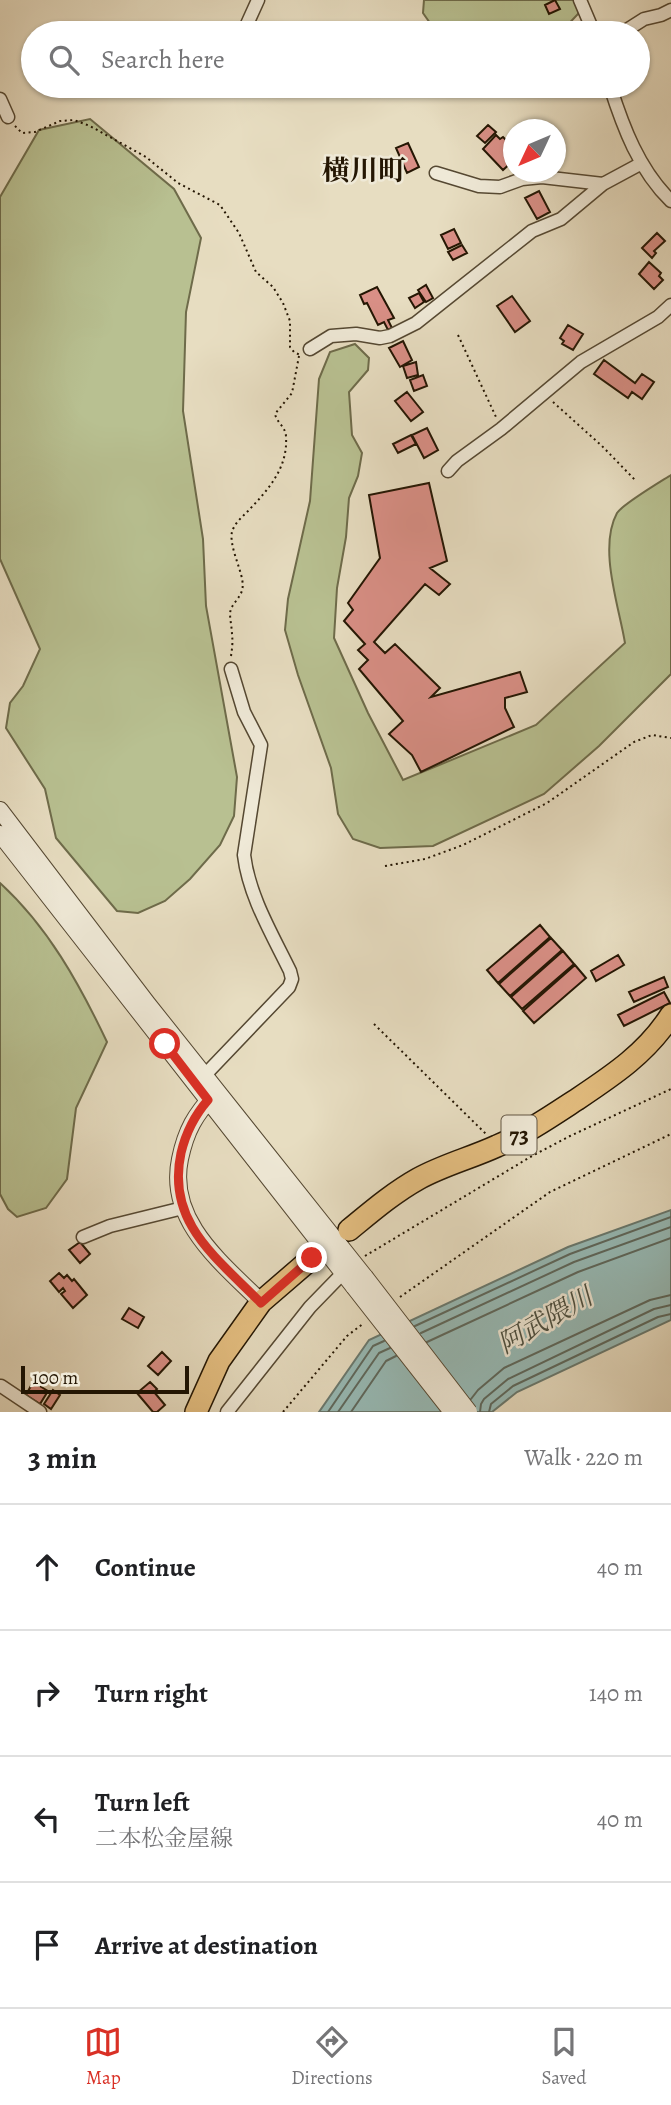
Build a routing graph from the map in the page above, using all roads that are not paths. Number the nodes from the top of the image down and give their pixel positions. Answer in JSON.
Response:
{"nodes":[{"id":1,"x":258,"y":0,"type":"edge"},
{"id":2,"x":580,"y":0,"type":"edge"},
{"id":3,"x":671,"y":10,"type":"edge"},
{"id":4,"x":248,"y":21,"type":"edge"},
{"id":5,"x":589,"y":21,"type":"edge"},
{"id":6,"x":641,"y":21,"type":"edge"},
{"id":7,"x":614,"y":98,"type":"edge"},
{"id":8,"x":0,"y":99,"type":"edge"},
{"id":9,"x":8,"y":117,"type":"road end"},
{"id":10,"x":642,"y":163,"type":"junction"},
{"id":11,"x":436,"y":173,"type":"dead end"},
{"id":12,"x":603,"y":184,"type":"junction"},
{"id":13,"x":671,"y":201,"type":"edge"},
{"id":14,"x":671,"y":305,"type":"edge"},
{"id":15,"x":304,"y":352,"type":"road end"},
{"id":16,"x":448,"y":471,"type":"dead end"},
{"id":17,"x":231,"y":669,"type":"road end"},
{"id":18,"x":0,"y":810,"type":"edge"},
{"id":19,"x":0,"y":834,"type":"edge"},
{"id":20,"x":671,"y":1015,"type":"edge"},
{"id":21,"x":204,"y":1076,"type":"junction"},
{"id":22,"x":212,"y":1096,"type":"junction"},
{"id":23,"x":183,"y":1208,"type":"junction"},
{"id":24,"x":349,"y":1230,"type":"dead end"},
{"id":25,"x":83,"y":1237,"type":"dead end"},
{"id":26,"x":312,"y":1258,"type":"dead end"},
{"id":27,"x":354,"y":1275,"type":"junction"},
{"id":28,"x":261,"y":1303,"type":"junction"},
{"id":29,"x":1,"y":1386,"type":"edge"},
{"id":30,"x":40,"y":1412,"type":"edge"},
{"id":31,"x":196,"y":1412,"type":"edge"},
{"id":32,"x":228,"y":1412,"type":"edge"},
{"id":33,"x":452,"y":1412,"type":"edge"},
{"id":34,"x":470,"y":1412,"type":"edge"}],
"edges":[{"from":1,"to":4,"type":"street"},
{"from":2,"to":5,"type":"street"},
{"from":3,"to":6,"type":"street"},
{"from":7,"to":10,"type":"street"},
{"from":8,"to":9,"type":"street"},
{"from":10,"to":12,"type":"street"},
{"from":10,"to":13,"type":"street"},
{"from":11,"to":12,"type":"street"},
{"from":12,"to":15,"type":"street"},
{"from":14,"to":16,"type":"street"},
{"from":17,"to":21,"type":"street"},
{"from":18,"to":21,"type":"street"},
{"from":19,"to":22,"type":"street"},
{"from":20,"to":24,"type":"main road","number":"73"},
{"from":21,"to":22,"type":"street"},
{"from":22,"to":23,"type":"street"},
{"from":22,"to":27,"type":"street"},
{"from":23,"to":25,"type":"street"},
{"from":23,"to":28,"type":"street"},
{"from":26,"to":28,"type":"main road"},
{"from":27,"to":32,"type":"street"},
{"from":27,"to":33,"type":"street","bridge":true},
{"from":27,"to":34,"type":"street","bridge":true},
{"from":28,"to":31,"type":"main road"},
{"from":29,"to":30,"type":"street"}]}
